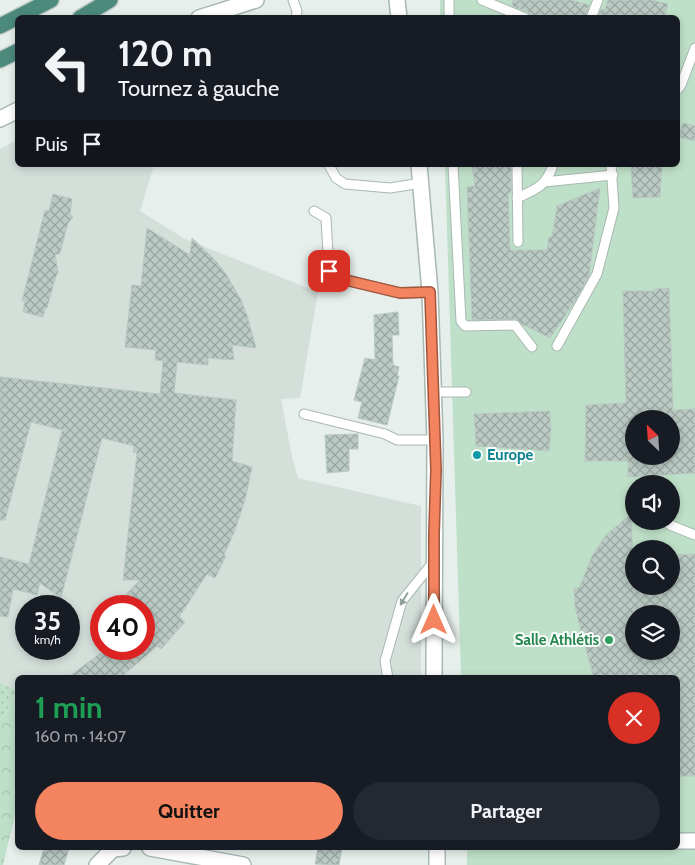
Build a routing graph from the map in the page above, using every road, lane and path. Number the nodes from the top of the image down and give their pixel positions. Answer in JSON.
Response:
{"nodes":[{"id":1,"x":51,"y":0,"type":"edge"},
{"id":2,"x":110,"y":0,"type":"edge"},
{"id":3,"x":256,"y":0,"type":"edge"},
{"id":4,"x":293,"y":0,"type":"edge"},
{"id":5,"x":397,"y":0,"type":"edge"},
{"id":6,"x":449,"y":0,"type":"edge"},
{"id":7,"x":482,"y":0,"type":"edge"},
{"id":8,"x":598,"y":0,"type":"edge"},
{"id":9,"x":22,"y":15,"type":"edge"},
{"id":10,"x":85,"y":15,"type":"edge"},
{"id":11,"x":209,"y":15,"type":"edge"},
{"id":12,"x":296,"y":15,"type":"edge"},
{"id":13,"x":399,"y":15,"type":"edge"},
{"id":14,"x":449,"y":15,"type":"edge"},
{"id":15,"x":518,"y":15,"type":"edge"},
{"id":16,"x":592,"y":15,"type":"edge"},
{"id":17,"x":15,"y":18,"type":"edge"},
{"id":18,"x":0,"y":26,"type":"edge"},
{"id":19,"x":695,"y":48,"type":"edge"},
{"id":20,"x":15,"y":52,"type":"edge"},
{"id":21,"x":0,"y":60,"type":"edge"},
{"id":22,"x":680,"y":86,"type":"edge"},
{"id":23,"x":15,"y":112,"type":"edge"},
{"id":24,"x":0,"y":119,"type":"edge"},
{"id":25,"x":330,"y":167,"type":"edge"},
{"id":26,"x":418,"y":167,"type":"edge"},
{"id":27,"x":453,"y":167,"type":"edge"},
{"id":28,"x":516,"y":167,"type":"edge"},
{"id":29,"x":552,"y":167,"type":"edge"},
{"id":30,"x":611,"y":167,"type":"edge"},
{"id":31,"x":613,"y":175,"type":"junction"},
{"id":32,"x":544,"y":182,"type":"junction"},
{"id":33,"x":421,"y":183,"type":"junction"},
{"id":34,"x":517,"y":198,"type":"junction"},
{"id":35,"x":314,"y":211,"type":"dead end"},
{"id":36,"x":518,"y":242,"type":"dead end"},
{"id":37,"x":430,"y":292,"type":"junction"},
{"id":38,"x":557,"y":346,"type":"dead end"},
{"id":39,"x":532,"y":347,"type":"dead end"},
{"id":40,"x":433,"y":392,"type":"junction"},
{"id":41,"x":466,"y":392,"type":"dead end"},
{"id":42,"x":304,"y":414,"type":"dead end"},
{"id":43,"x":435,"y":440,"type":"junction"},
{"id":44,"x":680,"y":529,"type":"edge"},
{"id":45,"x":695,"y":535,"type":"edge"},
{"id":46,"x":434,"y":561,"type":"junction"},
{"id":47,"x":388,"y":675,"type":"edge"},
{"id":48,"x":434,"y":675,"type":"edge"},
{"id":49,"x":680,"y":841,"type":"edge"},
{"id":50,"x":695,"y":841,"type":"edge"},
{"id":51,"x":112,"y":850,"type":"edge"},
{"id":52,"x":161,"y":850,"type":"edge"},
{"id":53,"x":437,"y":850,"type":"edge"},
{"id":54,"x":97,"y":865,"type":"edge"},
{"id":55,"x":243,"y":865,"type":"edge"},
{"id":56,"x":437,"y":865,"type":"edge"}],
"edges":[{"from":1,"to":9,"type":"highway"},
{"from":2,"to":10,"type":"highway"},
{"from":3,"to":11,"type":"street"},
{"from":4,"to":12,"type":"lane"},
{"from":5,"to":13,"type":"street"},
{"from":6,"to":14,"type":"lane"},
{"from":7,"to":15,"type":"lane"},
{"from":8,"to":16,"type":"lane"},
{"from":17,"to":18,"type":"highway"},
{"from":19,"to":22,"type":"lane"},
{"from":20,"to":21,"type":"highway"},
{"from":23,"to":24,"type":"street"},
{"from":25,"to":33,"type":"lane"},
{"from":26,"to":33,"type":"street"},
{"from":27,"to":39,"type":"lane"},
{"from":28,"to":34,"type":"lane"},
{"from":29,"to":32,"type":"lane"},
{"from":30,"to":31,"type":"lane"},
{"from":31,"to":32,"type":"lane"},
{"from":31,"to":38,"type":"lane"},
{"from":32,"to":34,"type":"lane"},
{"from":33,"to":37,"type":"street"},
{"from":34,"to":36,"type":"lane"},
{"from":35,"to":37,"type":"lane"},
{"from":37,"to":40,"type":"street"},
{"from":40,"to":41,"type":"lane"},
{"from":40,"to":43,"type":"street"},
{"from":42,"to":43,"type":"lane"},
{"from":43,"to":46,"type":"street"},
{"from":44,"to":45,"type":"lane"},
{"from":46,"to":47,"type":"lane","one_way":true},
{"from":46,"to":48,"type":"street"},
{"from":49,"to":50,"type":"street"},
{"from":51,"to":54,"type":"street"},
{"from":52,"to":55,"type":"street"},
{"from":53,"to":56,"type":"street"}]}
